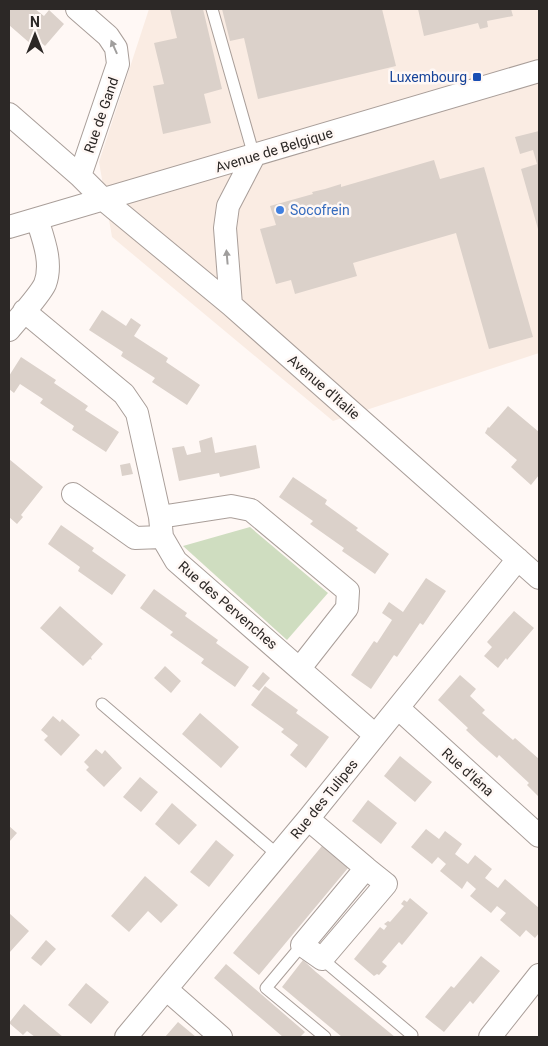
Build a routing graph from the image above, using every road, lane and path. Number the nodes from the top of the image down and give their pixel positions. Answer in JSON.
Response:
{"nodes":[{"id":1,"x":77,"y":9,"type":"edge"},
{"id":2,"x":212,"y":9,"type":"edge"},
{"id":3,"x":539,"y":71,"type":"edge"},
{"id":4,"x":9,"y":114,"type":"edge"},
{"id":5,"x":254,"y":156,"type":"junction"},
{"id":6,"x":80,"y":176,"type":"junction"},
{"id":7,"x":104,"y":200,"type":"junction"},
{"id":8,"x":37,"y":218,"type":"junction"},
{"id":9,"x":9,"y":227,"type":"edge"},
{"id":10,"x":231,"y":305,"type":"junction"},
{"id":11,"x":24,"y":312,"type":"junction"},
{"id":12,"x":9,"y":330,"type":"edge"},
{"id":13,"x":73,"y":494,"type":"dead end"},
{"id":14,"x":161,"y":527,"type":"junction"},
{"id":15,"x":532,"y":567,"type":"edge"},
{"id":16,"x":300,"y":668,"type":"junction"},
{"id":17,"x":102,"y":704,"type":"dead end"},
{"id":18,"x":398,"y":708,"type":"junction"},
{"id":19,"x":375,"y":735,"type":"junction"},
{"id":20,"x":308,"y":819,"type":"junction"},
{"id":21,"x":539,"y":836,"type":"edge"},
{"id":22,"x":278,"y":855,"type":"junction"},
{"id":23,"x":366,"y":868,"type":"junction"},
{"id":24,"x":302,"y":945,"type":"junction"},
{"id":25,"x":322,"y":959,"type":"junction"},
{"id":26,"x":539,"y":975,"type":"edge"},
{"id":27,"x":166,"y":989,"type":"junction"},
{"id":28,"x":412,"y":1035,"type":"dead end"},
{"id":29,"x":126,"y":1037,"type":"edge"},
{"id":30,"x":221,"y":1037,"type":"edge"},
{"id":31,"x":325,"y":1037,"type":"edge"},
{"id":32,"x":490,"y":1037,"type":"edge"}],
"edges":[{"from":6,"to":1,"type":"street","name":"Rue de Gand","one_way":true},
{"from":2,"to":5,"type":"lane"},
{"from":3,"to":5,"type":"street","name":"Avenue de Belgique"},
{"from":4,"to":6,"type":"street","name":"Avenue d'Italie"},
{"from":5,"to":7,"type":"street","name":"Avenue de Belgique"},
{"from":10,"to":5,"type":"street","one_way":true},
{"from":6,"to":7,"type":"street","name":"Avenue d'Italie"},
{"from":7,"to":8,"type":"street","name":"Avenue de Belgique"},
{"from":7,"to":10,"type":"street","name":"Avenue d'Italie"},
{"from":8,"to":9,"type":"street","name":"Avenue de Belgique"},
{"from":8,"to":11,"type":"street"},
{"from":10,"to":15,"type":"street","name":"Avenue d'Italie"},
{"from":11,"to":12,"type":"street"},
{"from":11,"to":14,"type":"street","name":"Rue des Pervenches"},
{"from":13,"to":14,"type":"street"},
{"from":14,"to":16,"type":"street","name":"Rue des Pervenches"},
{"from":14,"to":16,"type":"street"},
{"from":15,"to":18,"type":"street","name":"Rue des Tulipes"},
{"from":16,"to":19,"type":"street","name":"Rue des Pervenches"},
{"from":17,"to":22,"type":"lane"},
{"from":18,"to":19,"type":"street","name":"Rue des Tulipes"},
{"from":18,"to":21,"type":"street","name":"Rue d'Iéna"},
{"from":19,"to":20,"type":"street","name":"Rue des Tulipes"},
{"from":20,"to":22,"type":"street","name":"Rue des Tulipes"},
{"from":20,"to":23,"type":"street"},
{"from":22,"to":27,"type":"street","name":"Rue des Tulipes"},
{"from":23,"to":24,"type":"street"},
{"from":23,"to":25,"type":"street"},
{"from":24,"to":25,"type":"street"},
{"from":24,"to":31,"type":"lane"},
{"from":25,"to":28,"type":"lane"},
{"from":26,"to":32,"type":"street"},
{"from":27,"to":29,"type":"street","name":"Rue des Tulipes"},
{"from":27,"to":30,"type":"street"}]}
